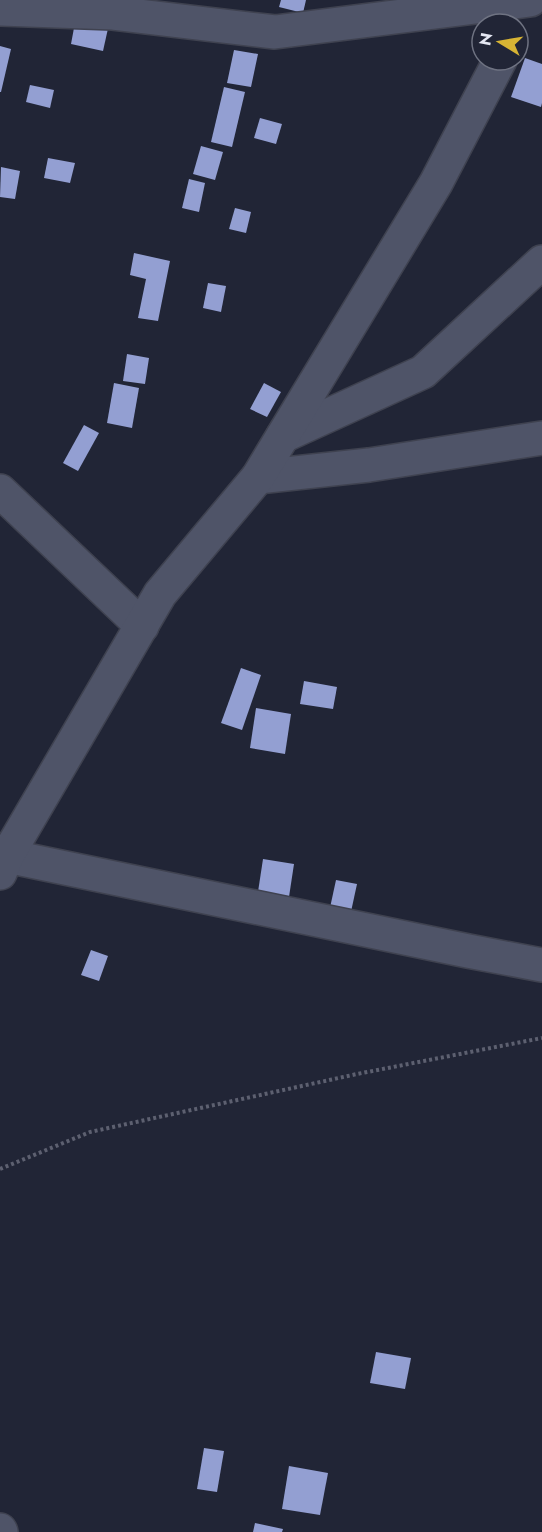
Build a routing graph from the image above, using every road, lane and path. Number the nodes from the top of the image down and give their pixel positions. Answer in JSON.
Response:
{"nodes":[{"id":1,"x":531,"y":0,"type":"edge"},
{"id":2,"x":113,"y":7,"type":"edge"},
{"id":3,"x":0,"y":9,"type":"edge"},
{"id":4,"x":495,"y":72,"type":"edge"},
{"id":5,"x":542,"y":262,"type":"edge"},
{"id":6,"x":283,"y":436,"type":"junction"},
{"id":7,"x":542,"y":438,"type":"edge"},
{"id":8,"x":258,"y":477,"type":"junction"},
{"id":9,"x":0,"y":492,"type":"edge"},
{"id":10,"x":142,"y":626,"type":"junction"},
{"id":11,"x":2,"y":862,"type":"edge"},
{"id":12,"x":542,"y":965,"type":"edge"},
{"id":13,"x":542,"y":1038,"type":"edge"},
{"id":14,"x":0,"y":1169,"type":"edge"}],
"edges":[{"from":1,"to":2,"type":"street"},
{"from":2,"to":3,"type":"street"},
{"from":4,"to":6,"type":"street"},
{"from":5,"to":6,"type":"street"},
{"from":6,"to":8,"type":"street"},
{"from":7,"to":8,"type":"street"},
{"from":8,"to":10,"type":"street"},
{"from":9,"to":10,"type":"street"},
{"from":10,"to":11,"type":"street"},
{"from":11,"to":12,"type":"street"},
{"from":13,"to":14,"type":"path"}]}
